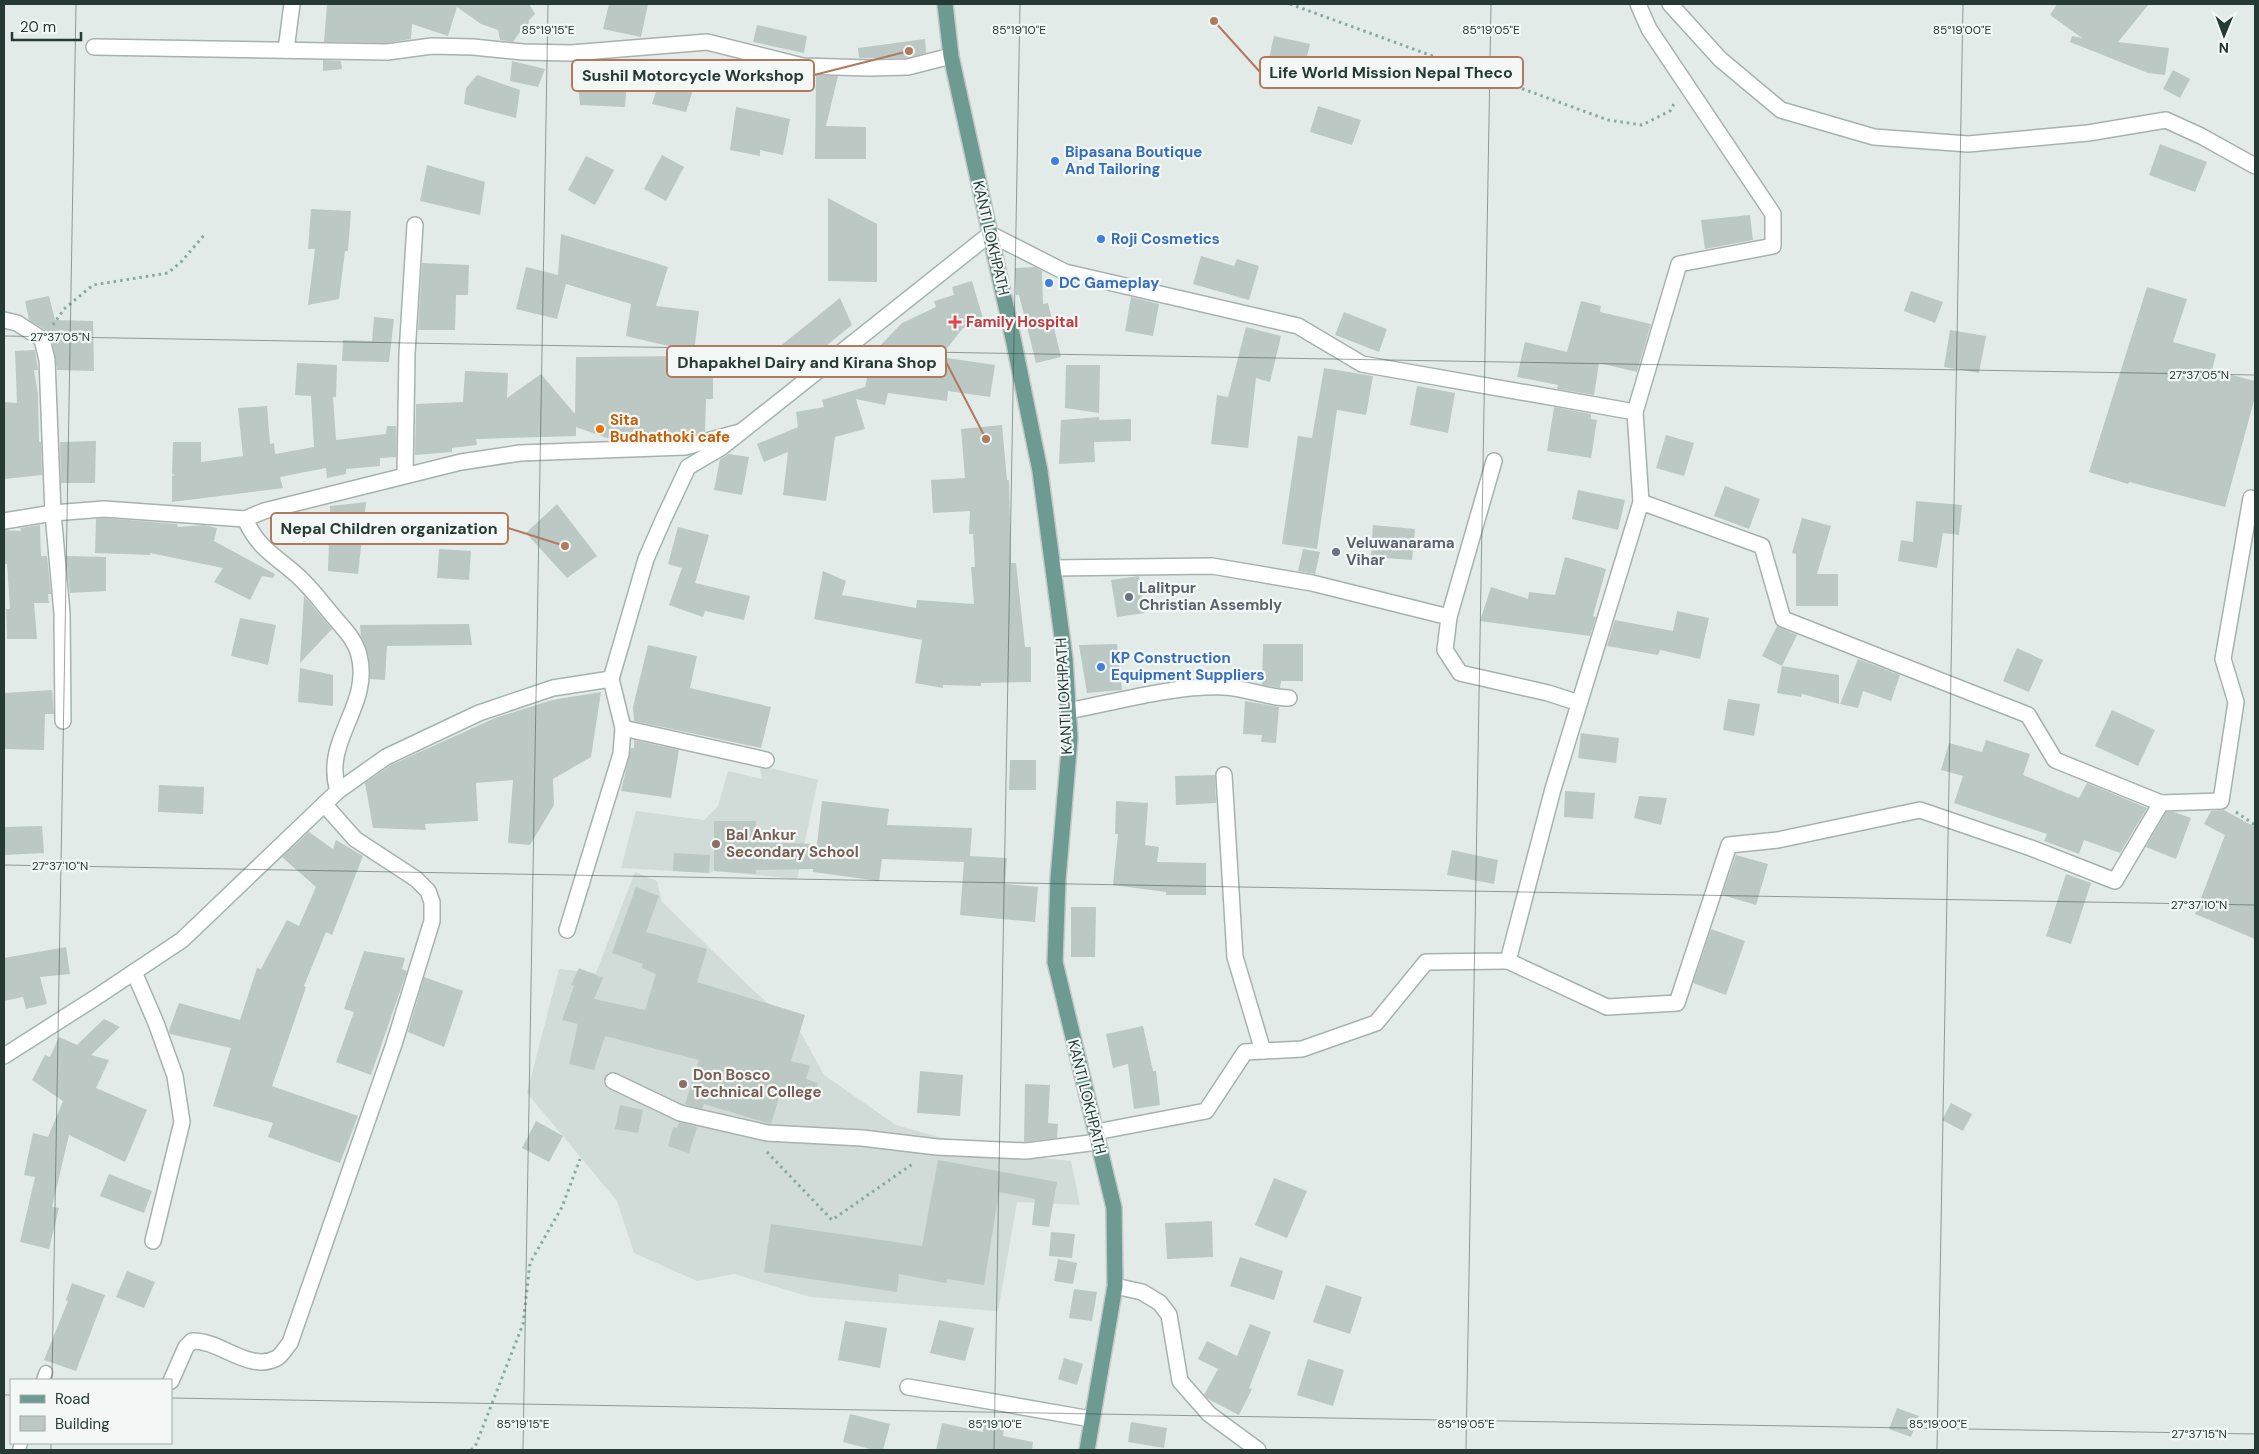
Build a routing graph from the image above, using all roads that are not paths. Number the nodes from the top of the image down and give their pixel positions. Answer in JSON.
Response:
{"nodes":[{"id":1,"x":292,"y":4,"type":"edge"},
{"id":2,"x":945,"y":4,"type":"edge"},
{"id":3,"x":1638,"y":4,"type":"edge"},
{"id":4,"x":1670,"y":4,"type":"edge"},
{"id":5,"x":94,"y":47,"type":"dead end"},
{"id":6,"x":286,"y":50,"type":"junction"},
{"id":7,"x":951,"y":56,"type":"junction"},
{"id":8,"x":2255,"y":166,"type":"edge"},
{"id":9,"x":414,"y":225,"type":"dead end"},
{"id":10,"x":990,"y":234,"type":"junction"},
{"id":11,"x":4,"y":320,"type":"edge"},
{"id":12,"x":1635,"y":412,"type":"junction"},
{"id":13,"x":740,"y":432,"type":"junction"},
{"id":14,"x":1494,"y":461,"type":"dead end"},
{"id":15,"x":405,"y":475,"type":"junction"},
{"id":16,"x":2251,"y":498,"type":"dead end"},
{"id":17,"x":1641,"y":502,"type":"junction"},
{"id":18,"x":53,"y":513,"type":"junction"},
{"id":19,"x":245,"y":519,"type":"junction"},
{"id":20,"x":4,"y":522,"type":"edge"},
{"id":21,"x":1053,"y":568,"type":"junction"},
{"id":22,"x":1449,"y":617,"type":"junction"},
{"id":23,"x":611,"y":680,"type":"junction"},
{"id":24,"x":1289,"y":698,"type":"dead end"},
{"id":25,"x":1579,"y":703,"type":"junction"},
{"id":26,"x":1068,"y":711,"type":"junction"},
{"id":27,"x":63,"y":721,"type":"dead end"},
{"id":28,"x":623,"y":728,"type":"junction"},
{"id":29,"x":766,"y":760,"type":"dead end"},
{"id":30,"x":1224,"y":775,"type":"dead end"},
{"id":31,"x":338,"y":791,"type":"junction"},
{"id":32,"x":2161,"y":803,"type":"junction"},
{"id":33,"x":324,"y":804,"type":"junction"},
{"id":34,"x":566,"y":930,"type":"dead end"},
{"id":35,"x":1508,"y":961,"type":"junction"},
{"id":36,"x":134,"y":972,"type":"junction"},
{"id":37,"x":1263,"y":1051,"type":"junction"},
{"id":38,"x":4,"y":1056,"type":"edge"},
{"id":39,"x":613,"y":1081,"type":"dead end"},
{"id":40,"x":1097,"y":1137,"type":"junction"},
{"id":41,"x":153,"y":1241,"type":"dead end"},
{"id":42,"x":1115,"y":1286,"type":"junction"},
{"id":43,"x":172,"y":1379,"type":"edge"},
{"id":44,"x":908,"y":1387,"type":"dead end"},
{"id":45,"x":1091,"y":1419,"type":"junction"},
{"id":46,"x":1087,"y":1450,"type":"edge"},
{"id":47,"x":1258,"y":1450,"type":"edge"}],
"edges":[{"from":1,"to":6,"type":"street"},
{"from":2,"to":7,"type":"main road","name":"KANTI LOKHPATH"},
{"from":3,"to":12,"type":"street"},
{"from":4,"to":8,"type":"street"},
{"from":5,"to":6,"type":"street"},
{"from":6,"to":7,"type":"street"},
{"from":7,"to":10,"type":"main road","name":"KANTI LOKHPATH"},
{"from":9,"to":15,"type":"street"},
{"from":10,"to":12,"type":"street"},
{"from":10,"to":13,"type":"street"},
{"from":10,"to":21,"type":"main road","name":"KANTI LOKHPATH"},
{"from":11,"to":18,"type":"street"},
{"from":12,"to":17,"type":"street"},
{"from":13,"to":15,"type":"street"},
{"from":13,"to":23,"type":"street"},
{"from":14,"to":22,"type":"street"},
{"from":15,"to":19,"type":"street"},
{"from":16,"to":32,"type":"street"},
{"from":17,"to":25,"type":"street"},
{"from":17,"to":32,"type":"street"},
{"from":18,"to":19,"type":"street"},
{"from":18,"to":20,"type":"street"},
{"from":18,"to":27,"type":"street"},
{"from":19,"to":31,"type":"street"},
{"from":21,"to":22,"type":"street"},
{"from":21,"to":26,"type":"main road","name":"KANTI LOKHPATH"},
{"from":22,"to":25,"type":"street"},
{"from":23,"to":28,"type":"street"},
{"from":23,"to":31,"type":"street"},
{"from":24,"to":26,"type":"street"},
{"from":25,"to":35,"type":"street"},
{"from":26,"to":40,"type":"main road","name":"KANTI LOKHPATH"},
{"from":28,"to":29,"type":"street"},
{"from":28,"to":34,"type":"street"},
{"from":30,"to":37,"type":"street"},
{"from":31,"to":33,"type":"street"},
{"from":32,"to":35,"type":"street"},
{"from":33,"to":36,"type":"street"},
{"from":33,"to":43,"type":"street"},
{"from":35,"to":37,"type":"street"},
{"from":36,"to":38,"type":"street"},
{"from":36,"to":41,"type":"street"},
{"from":37,"to":40,"type":"street"},
{"from":39,"to":40,"type":"street"},
{"from":40,"to":42,"type":"main road","name":"KANTI LOKHPATH"},
{"from":42,"to":45,"type":"main road","name":"KANTI LOKHPATH"},
{"from":42,"to":47,"type":"street"},
{"from":44,"to":45,"type":"street"},
{"from":45,"to":46,"type":"main road","name":"KANTI LOKHPATH"}]}
